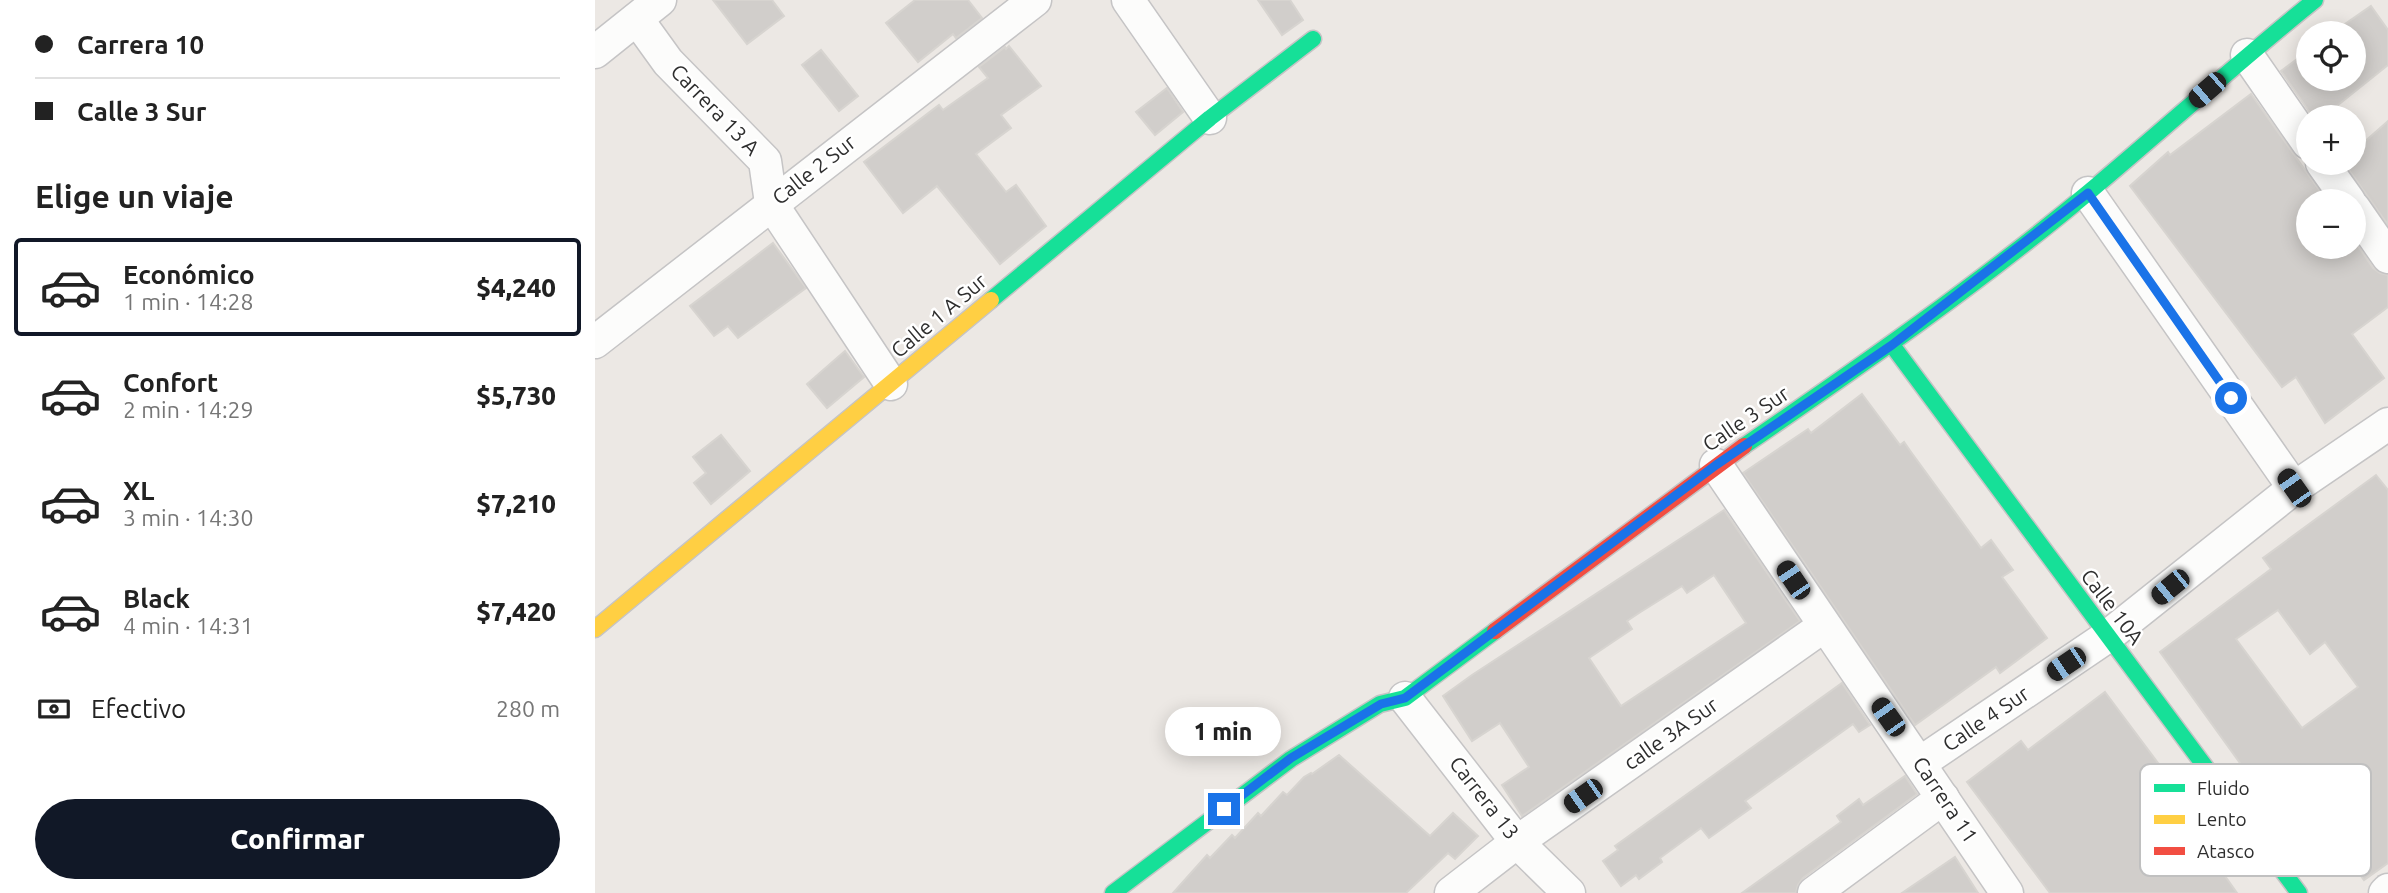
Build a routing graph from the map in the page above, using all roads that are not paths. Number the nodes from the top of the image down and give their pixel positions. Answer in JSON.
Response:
{"nodes":[{"id":1,"x":1035,"y":0,"type":"edge"},
{"id":2,"x":1128,"y":0,"type":"edge"},
{"id":3,"x":2315,"y":0,"type":"edge"},
{"id":4,"x":649,"y":9,"type":"edge"},
{"id":5,"x":1313,"y":39,"type":"dead end"},
{"id":6,"x":595,"y":52,"type":"edge"},
{"id":7,"x":2247,"y":55,"type":"junction"},
{"id":8,"x":1210,"y":118,"type":"junction"},
{"id":9,"x":2296,"y":126,"type":"edge"},
{"id":10,"x":2088,"y":193,"type":"junction"},
{"id":11,"x":771,"y":203,"type":"junction"},
{"id":12,"x":2366,"y":225,"type":"edge"},
{"id":13,"x":2388,"y":257,"type":"edge"},
{"id":14,"x":595,"y":342,"type":"edge"},
{"id":15,"x":1892,"y":345,"type":"junction"},
{"id":16,"x":891,"y":384,"type":"junction"},
{"id":17,"x":2388,"y":424,"type":"edge"},
{"id":18,"x":1716,"y":465,"type":"junction"},
{"id":19,"x":2294,"y":488,"type":"junction"},
{"id":20,"x":1824,"y":626,"type":"junction"},
{"id":21,"x":595,"y":629,"type":"edge"},
{"id":22,"x":2108,"y":636,"type":"junction"},
{"id":23,"x":1405,"y":698,"type":"junction"},
{"id":24,"x":1920,"y":763,"type":"junction"},
{"id":25,"x":2203,"y":764,"type":"edge"},
{"id":26,"x":1943,"y":798,"type":"junction"},
{"id":27,"x":1517,"y":842,"type":"junction"},
{"id":28,"x":2286,"y":876,"type":"edge"},
{"id":29,"x":1113,"y":893,"type":"edge"},
{"id":30,"x":1451,"y":893,"type":"edge"},
{"id":31,"x":1569,"y":893,"type":"edge"},
{"id":32,"x":1814,"y":893,"type":"edge"},
{"id":33,"x":2007,"y":893,"type":"edge"},
{"id":34,"x":2299,"y":893,"type":"edge"}],
"edges":[{"from":1,"to":11,"type":"street","name":"Calle 2 Sur"},
{"from":2,"to":8,"type":"street"},
{"from":3,"to":7,"type":"street","name":"Calle 3 Sur"},
{"from":4,"to":6,"type":"street"},
{"from":4,"to":11,"type":"street","name":"Carrera 13 A"},
{"from":5,"to":8,"type":"street","name":"Calle 1 A Sur"},
{"from":7,"to":9,"type":"street"},
{"from":7,"to":10,"type":"street","name":"Calle 3 Sur"},
{"from":8,"to":16,"type":"street","name":"Calle 1 A Sur"},
{"from":10,"to":15,"type":"street","name":"Calle 3 Sur"},
{"from":10,"to":19,"type":"street"},
{"from":11,"to":14,"type":"street","name":"Calle 2 Sur"},
{"from":11,"to":16,"type":"street","name":"Carrera 13 A"},
{"from":12,"to":13,"type":"street"},
{"from":15,"to":18,"type":"street","name":"Calle 3 Sur"},
{"from":15,"to":22,"type":"street","name":"Calle 10A"},
{"from":16,"to":21,"type":"street","name":"Calle 1 A Sur"},
{"from":17,"to":19,"type":"street","name":"Calle 4 Sur"},
{"from":18,"to":20,"type":"street","name":"Carrera 11"},
{"from":18,"to":23,"type":"street","name":"Calle 3 Sur"},
{"from":19,"to":22,"type":"street","name":"Calle 4 Sur"},
{"from":20,"to":24,"type":"street","name":"Carrera 11"},
{"from":20,"to":27,"type":"street","name":"calle 3A Sur"},
{"from":22,"to":24,"type":"street","name":"Calle 4 Sur"},
{"from":22,"to":25,"type":"street","name":"Calle 10A"},
{"from":23,"to":27,"type":"street","name":"Carrera 13"},
{"from":23,"to":29,"type":"street","name":"Calle 3 Sur"},
{"from":24,"to":26,"type":"street","name":"Carrera 11"},
{"from":26,"to":32,"type":"street"},
{"from":26,"to":33,"type":"street","name":"Carrera 11"},
{"from":27,"to":30,"type":"street","name":"calle 3A Sur"},
{"from":27,"to":31,"type":"street","name":"Carrera 13"},
{"from":28,"to":34,"type":"street","name":"Calle 10A"}]}
